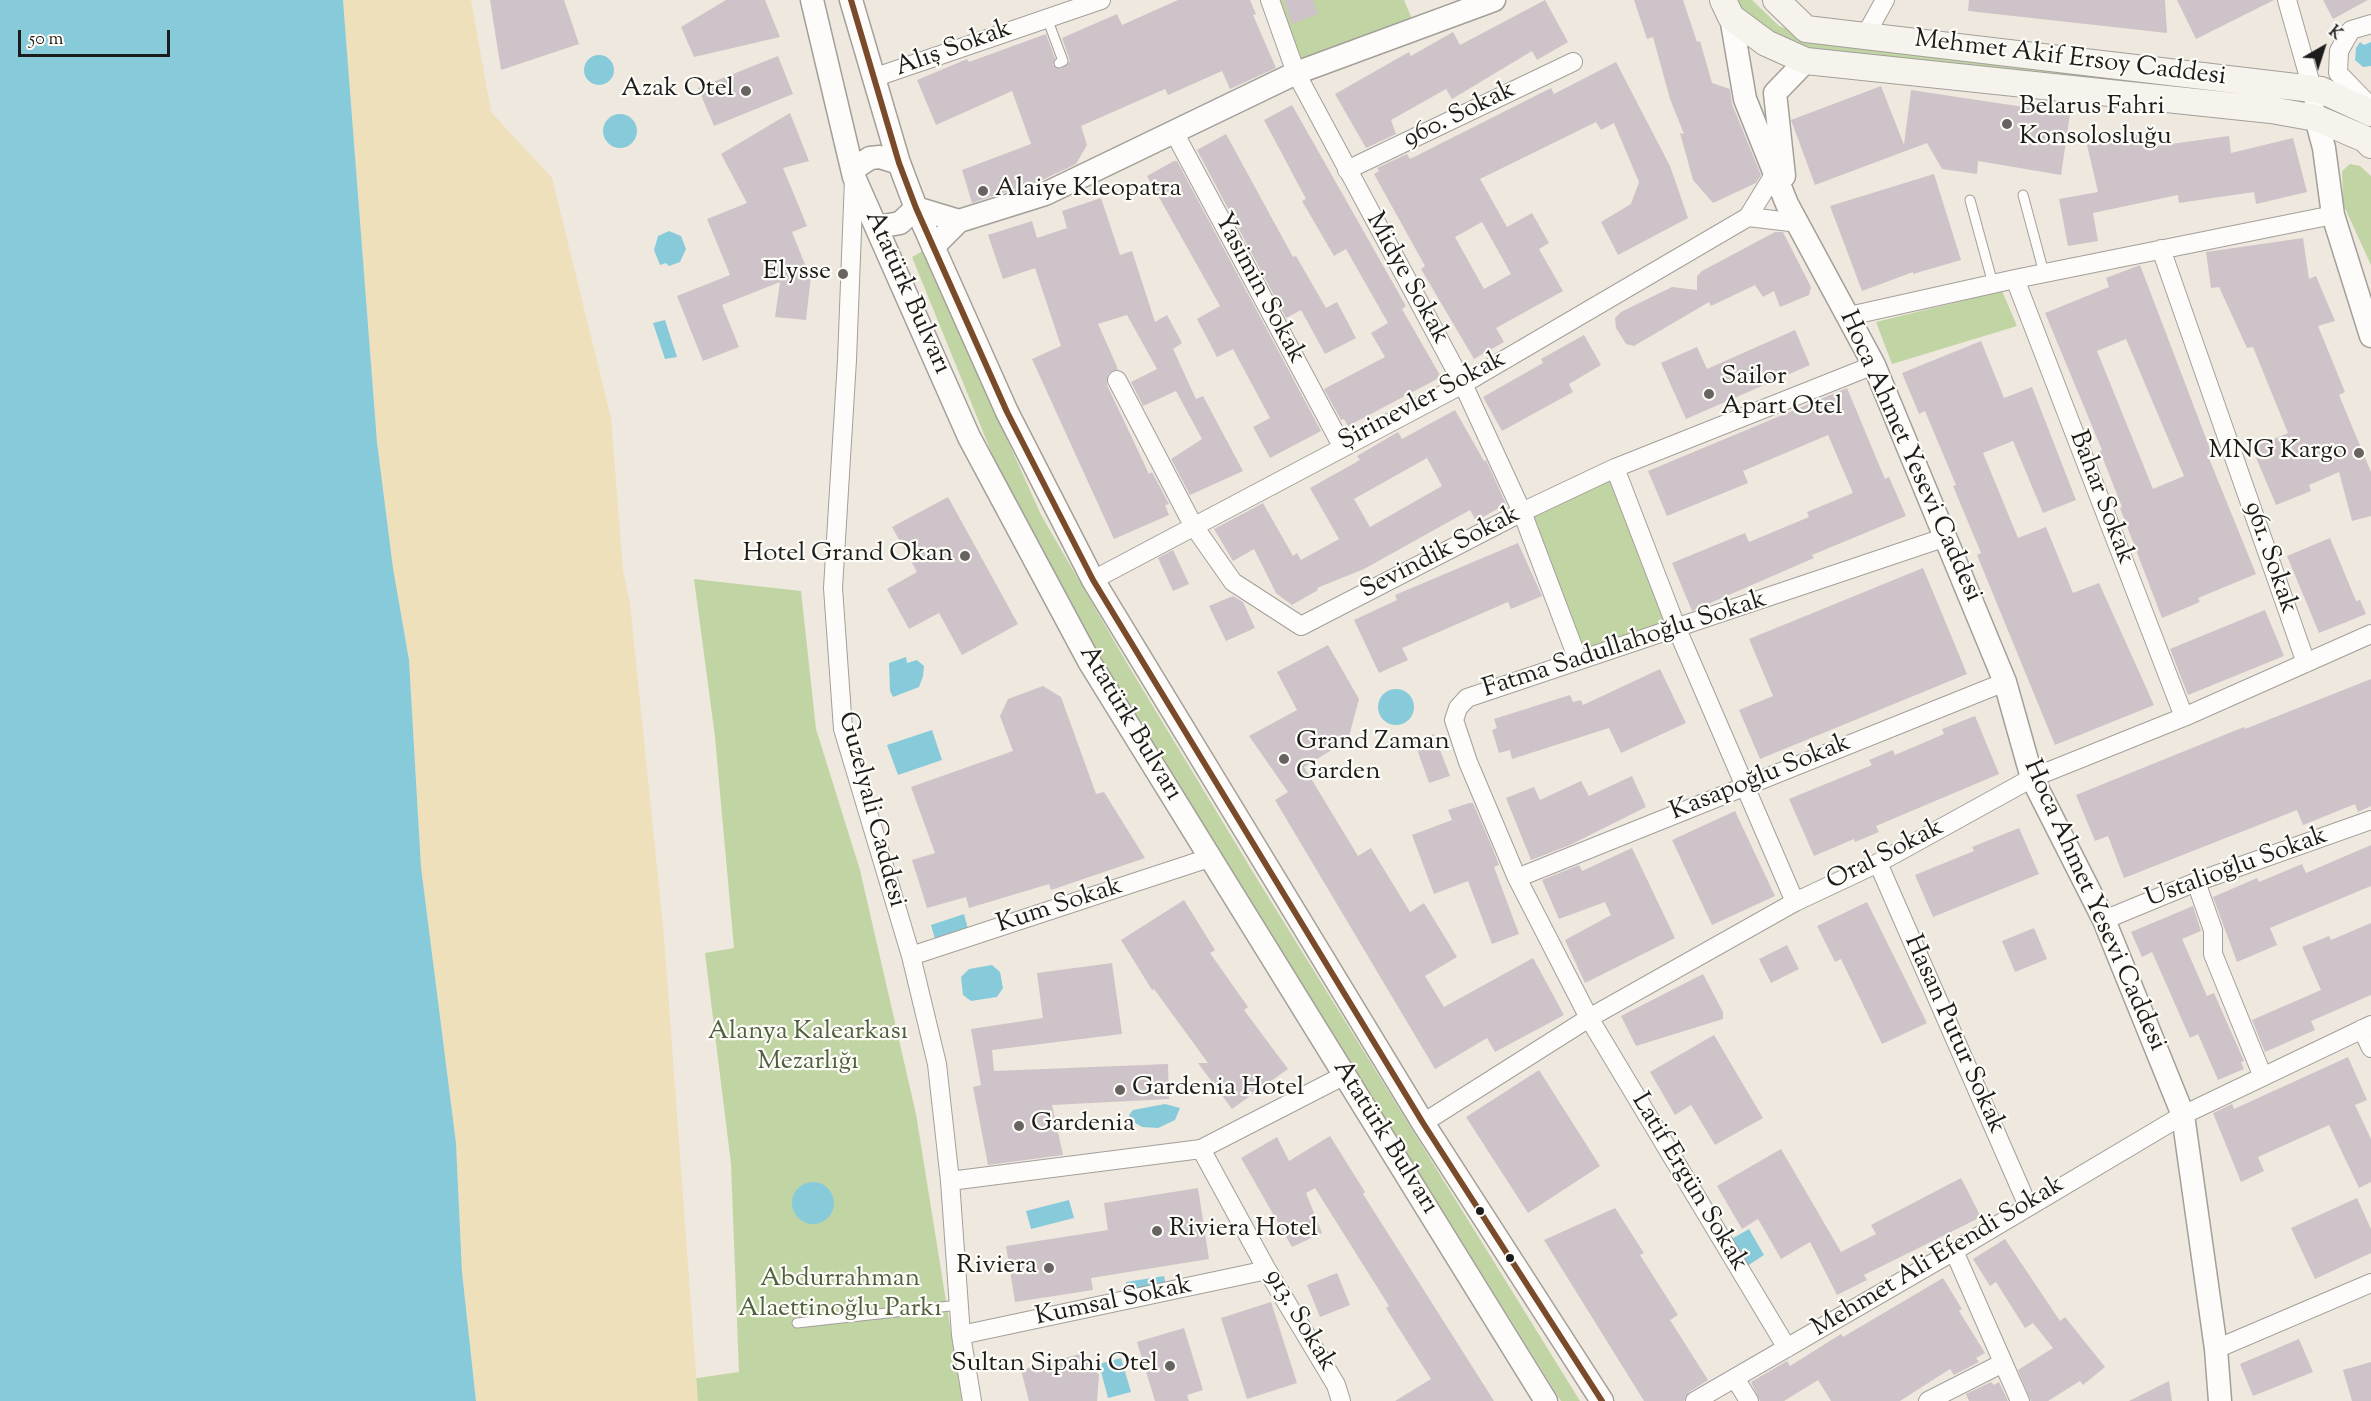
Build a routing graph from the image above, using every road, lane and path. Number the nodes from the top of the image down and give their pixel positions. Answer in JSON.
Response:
{"nodes":[{"id":1,"x":812,"y":0,"type":"edge"},
{"id":2,"x":851,"y":0,"type":"edge"},
{"id":3,"x":1101,"y":0,"type":"edge"},
{"id":4,"x":1270,"y":0,"type":"edge"},
{"id":5,"x":1494,"y":0,"type":"edge"},
{"id":6,"x":1776,"y":0,"type":"edge"},
{"id":7,"x":1885,"y":0,"type":"edge"},
{"id":8,"x":2287,"y":0,"type":"edge"},
{"id":9,"x":1469,"y":5,"type":"edge"},
{"id":10,"x":1727,"y":8,"type":"edge"},
{"id":11,"x":1047,"y":17,"type":"junction"},
{"id":12,"x":2371,"y":24,"type":"edge"},
{"id":13,"x":1865,"y":36,"type":"junction"},
{"id":14,"x":1806,"y":61,"type":"junction"},
{"id":15,"x":1573,"y":62,"type":"dead end"},
{"id":16,"x":1059,"y":63,"type":"dead end"},
{"id":17,"x":1296,"y":73,"type":"junction"},
{"id":18,"x":876,"y":77,"type":"junction"},
{"id":19,"x":2312,"y":88,"type":"junction"},
{"id":20,"x":2371,"y":107,"type":"edge"},
{"id":21,"x":2371,"y":113,"type":"edge"},
{"id":22,"x":2316,"y":118,"type":"junction"},
{"id":23,"x":1174,"y":132,"type":"junction"},
{"id":24,"x":2371,"y":145,"type":"edge"},
{"id":25,"x":899,"y":163,"type":"junction"},
{"id":26,"x":1347,"y":170,"type":"junction"},
{"id":27,"x":1775,"y":173,"type":"junction"},
{"id":28,"x":854,"y":177,"type":"junction"},
{"id":29,"x":2023,"y":195,"type":"dead end"},
{"id":30,"x":1970,"y":200,"type":"dead end"},
{"id":31,"x":1787,"y":204,"type":"junction"},
{"id":32,"x":916,"y":208,"type":"junction"},
{"id":33,"x":2333,"y":215,"type":"junction"},
{"id":34,"x":1748,"y":218,"type":"junction"},
{"id":35,"x":959,"y":221,"type":"junction"},
{"id":36,"x":1799,"y":223,"type":"junction"},
{"id":37,"x":878,"y":227,"type":"junction"},
{"id":38,"x":933,"y":247,"type":"junction"},
{"id":39,"x":2161,"y":249,"type":"junction"},
{"id":40,"x":2044,"y":273,"type":"junction"},
{"id":41,"x":2015,"y":279,"type":"junction"},
{"id":42,"x":1993,"y":284,"type":"junction"},
{"id":43,"x":1849,"y":316,"type":"junction"},
{"id":44,"x":2371,"y":336,"type":"edge"},
{"id":45,"x":1874,"y":365,"type":"junction"},
{"id":46,"x":1117,"y":380,"type":"dead end"},
{"id":47,"x":1463,"y":384,"type":"junction"},
{"id":48,"x":1342,"y":446,"type":"junction"},
{"id":49,"x":1615,"y":468,"type":"junction"},
{"id":50,"x":1522,"y":512,"type":"junction"},
{"id":51,"x":1193,"y":525,"type":"junction"},
{"id":52,"x":1946,"y":537,"type":"junction"},
{"id":53,"x":1094,"y":580,"type":"junction"},
{"id":54,"x":1677,"y":629,"type":"junction"},
{"id":55,"x":2371,"y":634,"type":"edge"},
{"id":56,"x":1578,"y":660,"type":"junction"},
{"id":57,"x":2306,"y":663,"type":"junction"},
{"id":58,"x":2005,"y":682,"type":"junction"},
{"id":59,"x":2184,"y":717,"type":"junction"},
{"id":60,"x":2032,"y":778,"type":"junction"},
{"id":61,"x":1745,"y":784,"type":"junction"},
{"id":62,"x":2371,"y":820,"type":"edge"},
{"id":63,"x":1209,"y":858,"type":"junction"},
{"id":64,"x":1878,"y":863,"type":"junction"},
{"id":65,"x":1517,"y":878,"type":"junction"},
{"id":66,"x":2196,"y":882,"type":"junction"},
{"id":67,"x":1795,"y":902,"type":"junction"},
{"id":68,"x":2104,"y":920,"type":"junction"},
{"id":69,"x":911,"y":956,"type":"junction"},
{"id":70,"x":1589,"y":1018,"type":"junction"},
{"id":71,"x":2367,"y":1027,"type":"edge"},
{"id":72,"x":2371,"y":1048,"type":"edge"},
{"id":73,"x":1345,"y":1075,"type":"junction"},
{"id":74,"x":2263,"y":1077,"type":"junction"},
{"id":75,"x":2183,"y":1115,"type":"junction"},
{"id":76,"x":1423,"y":1123,"type":"junction"},
{"id":77,"x":1201,"y":1149,"type":"junction"},
{"id":78,"x":950,"y":1181,"type":"junction"},
{"id":79,"x":2028,"y":1206,"type":"junction"},
{"id":80,"x":1954,"y":1251,"type":"junction"},
{"id":81,"x":1267,"y":1270,"type":"junction"},
{"id":82,"x":2371,"y":1283,"type":"edge"},
{"id":83,"x":959,"y":1305,"type":"junction"},
{"id":84,"x":797,"y":1323,"type":"dead end"},
{"id":85,"x":961,"y":1335,"type":"junction"},
{"id":86,"x":1787,"y":1348,"type":"junction"},
{"id":87,"x":2216,"y":1349,"type":"junction"},
{"id":88,"x":2003,"y":1363,"type":"junction"},
{"id":89,"x":1734,"y":1378,"type":"junction"},
{"id":90,"x":1543,"y":1400,"type":"edge"},
{"id":91,"x":972,"y":1401,"type":"edge"},
{"id":92,"x":1341,"y":1401,"type":"edge"},
{"id":93,"x":1602,"y":1401,"type":"edge"},
{"id":94,"x":1695,"y":1401,"type":"edge"},
{"id":95,"x":1749,"y":1401,"type":"edge"},
{"id":96,"x":1928,"y":1401,"type":"edge"},
{"id":97,"x":2020,"y":1401,"type":"edge"},
{"id":98,"x":2220,"y":1401,"type":"edge"}],
"edges":[{"from":1,"to":28,"type":"street","name":"Atatürk Bulvarı"},
{"from":2,"to":18,"type":"street","name":"Atatürk Bulvarı"},
{"from":3,"to":11,"type":"street","name":"Alış Sokak"},
{"from":4,"to":17,"type":"street","name":"Midye Sokak"},
{"from":5,"to":9,"type":"street"},
{"from":6,"to":13,"type":"main road","name":"Mehmet Akif Ersoy Caddesi"},
{"from":7,"to":13,"type":"street"},
{"from":8,"to":19,"type":"street"},
{"from":9,"to":17,"type":"street"},
{"from":10,"to":14,"type":"main road","name":"Mehmet Akif Ersoy Caddesi"},
{"from":10,"to":27,"type":"street","name":"Hoca Ahmet Yesevi Caddesi"},
{"from":11,"to":16,"type":"lane"},
{"from":11,"to":18,"type":"street","name":"Alış Sokak"},
{"from":12,"to":20,"type":"street"},
{"from":13,"to":19,"type":"main road","name":"Mehmet Akif Ersoy Caddesi"},
{"from":14,"to":22,"type":"main road","name":"Mehmet Akif Ersoy Caddesi"},
{"from":14,"to":31,"type":"street","name":"Hoca Ahmet Yesevi Caddesi"},
{"from":15,"to":26,"type":"street","name":"960. Sokak"},
{"from":17,"to":23,"type":"street"},
{"from":17,"to":26,"type":"street","name":"Midye Sokak"},
{"from":18,"to":25,"type":"street","name":"Atatürk Bulvarı"},
{"from":19,"to":21,"type":"main road","name":"Mehmet Akif Ersoy Caddesi"},
{"from":19,"to":22,"type":"street"},
{"from":22,"to":24,"type":"main road","name":"Mehmet Akif Ersoy Caddesi"},
{"from":22,"to":33,"type":"street"},
{"from":23,"to":35,"type":"street"},
{"from":23,"to":48,"type":"street","name":"Yasimin Sokak"},
{"from":25,"to":28,"type":"street"},
{"from":25,"to":32,"type":"street","name":"Atatürk Bulvarı"},
{"from":26,"to":47,"type":"street","name":"Midye Sokak"},
{"from":27,"to":31,"type":"street","name":"Hoca Ahmet Yesevi Caddesi"},
{"from":27,"to":34,"type":"street","name":"Şirinevler Sokak"},
{"from":28,"to":37,"type":"street","name":"Atatürk Bulvarı"},
{"from":28,"to":69,"type":"street","name":"Guzelyali Caddesi"},
{"from":29,"to":40,"type":"lane"},
{"from":30,"to":42,"type":"lane"},
{"from":31,"to":36,"type":"street","name":"Hoca Ahmet Yesevi Caddesi"},
{"from":32,"to":35,"type":"street"},
{"from":32,"to":37,"type":"street"},
{"from":32,"to":38,"type":"street","name":"Atatürk Bulvarı"},
{"from":33,"to":39,"type":"street"},
{"from":33,"to":44,"type":"street"},
{"from":34,"to":36,"type":"street"},
{"from":34,"to":47,"type":"street","name":"Şirinevler Sokak"},
{"from":35,"to":38,"type":"street"},
{"from":36,"to":43,"type":"street","name":"Hoca Ahmet Yesevi Caddesi"},
{"from":37,"to":63,"type":"street","name":"Atatürk Bulvarı"},
{"from":38,"to":53,"type":"street","name":"Atatürk Bulvarı"},
{"from":39,"to":40,"type":"street"},
{"from":39,"to":57,"type":"street","name":"961. Sokak"},
{"from":40,"to":41,"type":"street"},
{"from":41,"to":42,"type":"street"},
{"from":41,"to":59,"type":"street","name":"Bahar Sokak"},
{"from":42,"to":43,"type":"street"},
{"from":43,"to":45,"type":"street","name":"Hoca Ahmet Yesevi Caddesi"},
{"from":45,"to":49,"type":"street","name":"Sevindik Sokak"},
{"from":45,"to":52,"type":"street","name":"Hoca Ahmet Yesevi Caddesi"},
{"from":46,"to":51,"type":"street","name":"Sevindik Sokak"},
{"from":47,"to":48,"type":"street","name":"Şirinevler Sokak"},
{"from":47,"to":50,"type":"street","name":"Midye Sokak"},
{"from":48,"to":51,"type":"street","name":"Şirinevler Sokak"},
{"from":49,"to":50,"type":"street","name":"Sevindik Sokak"},
{"from":49,"to":54,"type":"street"},
{"from":50,"to":51,"type":"street","name":"Sevindik Sokak"},
{"from":50,"to":56,"type":"street","name":"Midye Sokak"},
{"from":51,"to":53,"type":"street","name":"Şirinevler Sokak"},
{"from":52,"to":54,"type":"street","name":"Fatma Sadullahoğlu Sokak"},
{"from":52,"to":58,"type":"street","name":"Hoca Ahmet Yesevi Caddesi"},
{"from":53,"to":76,"type":"street","name":"Atatürk Bulvarı"},
{"from":54,"to":56,"type":"street","name":"Fatma Sadullahoğlu Sokak"},
{"from":54,"to":61,"type":"street"},
{"from":55,"to":57,"type":"street","name":"Oral Sokak"},
{"from":56,"to":65,"type":"street","name":"Fatma Sadullahoğlu Sokak"},
{"from":57,"to":59,"type":"street","name":"Oral Sokak"},
{"from":58,"to":60,"type":"street","name":"Hoca Ahmet Yesevi Caddesi"},
{"from":58,"to":61,"type":"street","name":"Kasapoğlu Sokak"},
{"from":59,"to":60,"type":"street","name":"Oral Sokak"},
{"from":60,"to":64,"type":"street","name":"Oral Sokak"},
{"from":60,"to":68,"type":"street","name":"Hoca Ahmet Yesevi Caddesi"},
{"from":61,"to":65,"type":"street","name":"Kasapoğlu Sokak"},
{"from":61,"to":67,"type":"street"},
{"from":62,"to":66,"type":"street","name":"Ustalioğlu Sokak"},
{"from":63,"to":69,"type":"street","name":"Kum Sokak"},
{"from":63,"to":73,"type":"street","name":"Atatürk Bulvarı"},
{"from":64,"to":67,"type":"street","name":"Oral Sokak"},
{"from":64,"to":79,"type":"street","name":"Hasan Putur Sokak"},
{"from":65,"to":70,"type":"street","name":"Fatma Sadullahoğlu Sokak"},
{"from":66,"to":68,"type":"street","name":"Ustalioğlu Sokak"},
{"from":66,"to":74,"type":"street"},
{"from":67,"to":70,"type":"street","name":"Oral Sokak"},
{"from":68,"to":75,"type":"street","name":"Hoca Ahmet Yesevi Caddesi"},
{"from":69,"to":78,"type":"street","name":"Guzelyali Caddesi"},
{"from":70,"to":76,"type":"street","name":"Oral Sokak"},
{"from":70,"to":86,"type":"street","name":"Latif Ergün Sokak"},
{"from":71,"to":72,"type":"street"},
{"from":71,"to":74,"type":"street","name":"Mehmet Ali Efendi Sokak"},
{"from":73,"to":77,"type":"street"},
{"from":73,"to":90,"type":"street","name":"Atatürk Bulvarı"},
{"from":74,"to":75,"type":"street","name":"Mehmet Ali Efendi Sokak"},
{"from":75,"to":79,"type":"street","name":"Mehmet Ali Efendi Sokak"},
{"from":75,"to":87,"type":"street","name":"Hoca Ahmet Yesevi Caddesi"},
{"from":76,"to":93,"type":"street","name":"Atatürk Bulvarı"},
{"from":77,"to":78,"type":"street"},
{"from":77,"to":81,"type":"street","name":"913. Sokak"},
{"from":78,"to":83,"type":"street","name":"Guzelyali Caddesi"},
{"from":79,"to":80,"type":"street","name":"Mehmet Ali Efendi Sokak"},
{"from":80,"to":86,"type":"street","name":"Mehmet Ali Efendi Sokak"},
{"from":80,"to":88,"type":"street"},
{"from":81,"to":85,"type":"street","name":"Kumsal Sokak"},
{"from":81,"to":92,"type":"street","name":"913. Sokak"},
{"from":82,"to":87,"type":"street"},
{"from":83,"to":84,"type":"lane"},
{"from":83,"to":85,"type":"street","name":"Guzelyali Caddesi"},
{"from":85,"to":91,"type":"street","name":"Guzelyali Caddesi"},
{"from":86,"to":89,"type":"street","name":"Mehmet Ali Efendi Sokak"},
{"from":87,"to":98,"type":"street","name":"Hoca Ahmet Yesevi Caddesi"},
{"from":88,"to":96,"type":"street"},
{"from":88,"to":97,"type":"street"},
{"from":89,"to":94,"type":"street","name":"Mehmet Ali Efendi Sokak"},
{"from":89,"to":95,"type":"street"}]}
